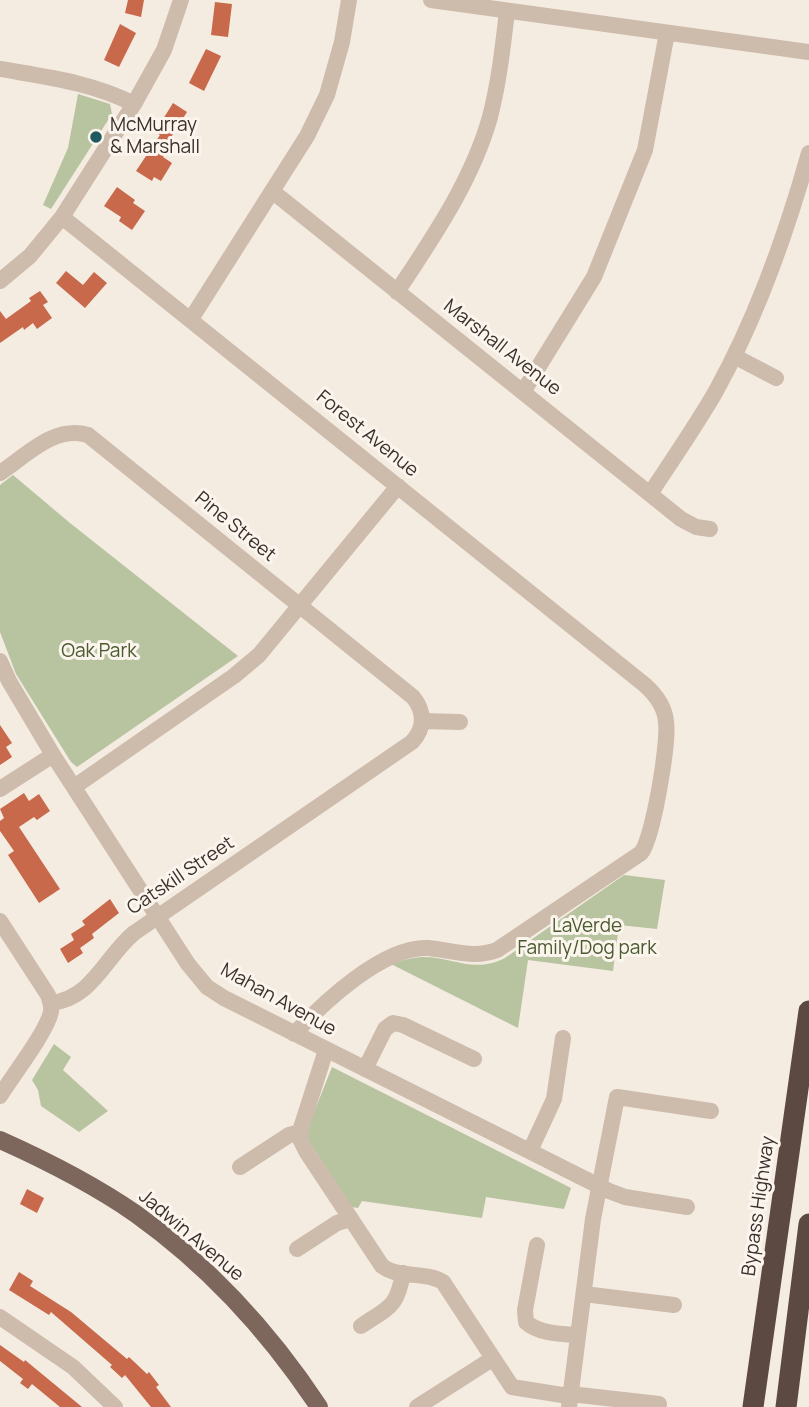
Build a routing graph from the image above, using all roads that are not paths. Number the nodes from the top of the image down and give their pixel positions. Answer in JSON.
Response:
{"nodes":[{"id":1,"x":181,"y":0,"type":"edge"},
{"id":2,"x":349,"y":0,"type":"edge"},
{"id":3,"x":431,"y":0,"type":"edge"},
{"id":4,"x":507,"y":10,"type":"junction"},
{"id":5,"x":667,"y":33,"type":"junction"},
{"id":6,"x":809,"y":52,"type":"edge"},
{"id":7,"x":0,"y":69,"type":"edge"},
{"id":8,"x":134,"y":104,"type":"junction"},
{"id":9,"x":809,"y":153,"type":"edge"},
{"id":10,"x":272,"y":191,"type":"junction"},
{"id":11,"x":62,"y":217,"type":"junction"},
{"id":12,"x":0,"y":281,"type":"edge"},
{"id":13,"x":397,"y":292,"type":"junction"},
{"id":14,"x":191,"y":318,"type":"junction"},
{"id":15,"x":734,"y":356,"type":"junction"},
{"id":16,"x":776,"y":378,"type":"dead end"},
{"id":17,"x":523,"y":392,"type":"junction"},
{"id":18,"x":0,"y":473,"type":"edge"},
{"id":19,"x":398,"y":486,"type":"junction"},
{"id":20,"x":650,"y":494,"type":"junction"},
{"id":21,"x":710,"y":529,"type":"dead end"},
{"id":22,"x":300,"y":606,"type":"junction"},
{"id":23,"x":0,"y":661,"type":"edge"},
{"id":24,"x":423,"y":721,"type":"junction"},
{"id":25,"x":460,"y":722,"type":"dead end"},
{"id":26,"x":54,"y":755,"type":"junction"},
{"id":27,"x":74,"y":787,"type":"junction"},
{"id":28,"x":0,"y":789,"type":"edge"},
{"id":29,"x":158,"y":917,"type":"junction"},
{"id":30,"x":0,"y":921,"type":"edge"},
{"id":31,"x":51,"y":1003,"type":"junction"},
{"id":32,"x":809,"y":1011,"type":"edge"},
{"id":33,"x":294,"y":1034,"type":"junction"},
{"id":34,"x":564,"y":1038,"type":"dead end"},
{"id":35,"x":326,"y":1050,"type":"junction"},
{"id":36,"x":474,"y":1059,"type":"dead end"},
{"id":37,"x":365,"y":1069,"type":"junction"},
{"id":38,"x":0,"y":1096,"type":"edge"},
{"id":39,"x":711,"y":1111,"type":"dead end"},
{"id":40,"x":300,"y":1132,"type":"junction"},
{"id":41,"x":0,"y":1140,"type":"edge"},
{"id":42,"x":530,"y":1152,"type":"junction"},
{"id":43,"x":240,"y":1167,"type":"dead end"},
{"id":44,"x":599,"y":1186,"type":"junction"},
{"id":45,"x":687,"y":1207,"type":"dead end"},
{"id":46,"x":350,"y":1219,"type":"junction"},
{"id":47,"x":809,"y":1224,"type":"edge"},
{"id":48,"x":809,"y":1230,"type":"edge"},
{"id":49,"x":537,"y":1245,"type":"dead end"},
{"id":50,"x":297,"y":1249,"type":"dead end"},
{"id":51,"x":403,"y":1273,"type":"junction"},
{"id":52,"x":584,"y":1294,"type":"junction"},
{"id":53,"x":674,"y":1305,"type":"dead end"},
{"id":54,"x":0,"y":1317,"type":"edge"},
{"id":55,"x":361,"y":1326,"type":"dead end"},
{"id":56,"x":579,"y":1335,"type":"junction"},
{"id":57,"x":492,"y":1359,"type":"junction"},
{"id":58,"x":569,"y":1401,"type":"edge"},
{"id":59,"x":659,"y":1404,"type":"dead end"},
{"id":60,"x":115,"y":1407,"type":"edge"},
{"id":61,"x":319,"y":1407,"type":"edge"},
{"id":62,"x":416,"y":1407,"type":"edge"},
{"id":63,"x":753,"y":1407,"type":"edge"},
{"id":64,"x":786,"y":1407,"type":"edge"}],
"edges":[{"from":1,"to":8,"type":"street"},
{"from":2,"to":10,"type":"street"},
{"from":3,"to":4,"type":"street"},
{"from":4,"to":5,"type":"street"},
{"from":4,"to":13,"type":"street"},
{"from":5,"to":6,"type":"street"},
{"from":5,"to":17,"type":"street"},
{"from":7,"to":8,"type":"street"},
{"from":8,"to":11,"type":"street"},
{"from":9,"to":15,"type":"street"},
{"from":10,"to":13,"type":"street","name":"Marshall Avenue"},
{"from":10,"to":14,"type":"street"},
{"from":11,"to":12,"type":"street"},
{"from":11,"to":14,"type":"street","name":"Forest Avenue"},
{"from":13,"to":17,"type":"street","name":"Marshall Avenue"},
{"from":14,"to":19,"type":"street","name":"Forest Avenue"},
{"from":15,"to":16,"type":"street"},
{"from":15,"to":20,"type":"street"},
{"from":17,"to":20,"type":"street","name":"Marshall Avenue"},
{"from":18,"to":22,"type":"street","name":"Pine Street"},
{"from":19,"to":22,"type":"street"},
{"from":19,"to":33,"type":"street","name":"Forest Avenue"},
{"from":20,"to":21,"type":"street","name":"Marshall Avenue"},
{"from":22,"to":24,"type":"street","name":"Pine Street"},
{"from":22,"to":27,"type":"street"},
{"from":23,"to":26,"type":"street","name":"Mahan Avenue"},
{"from":24,"to":25,"type":"street"},
{"from":24,"to":29,"type":"street","name":"Catskill Street"},
{"from":26,"to":27,"type":"street","name":"Mahan Avenue"},
{"from":26,"to":28,"type":"street"},
{"from":27,"to":29,"type":"street","name":"Mahan Avenue"},
{"from":29,"to":31,"type":"street","name":"Catskill Street"},
{"from":29,"to":33,"type":"street","name":"Mahan Avenue"},
{"from":30,"to":31,"type":"street"},
{"from":31,"to":38,"type":"street"},
{"from":32,"to":63,"type":"highway","name":"Bypass Highway"},
{"from":33,"to":35,"type":"street","name":"Mahan Avenue"},
{"from":34,"to":42,"type":"street"},
{"from":35,"to":37,"type":"street","name":"Mahan Avenue"},
{"from":35,"to":40,"type":"street"},
{"from":36,"to":37,"type":"street"},
{"from":37,"to":42,"type":"street","name":"Mahan Avenue"},
{"from":39,"to":44,"type":"street"},
{"from":40,"to":43,"type":"street"},
{"from":40,"to":46,"type":"street"},
{"from":41,"to":61,"type":"main road","name":"Jadwin Avenue"},
{"from":42,"to":44,"type":"street","name":"Mahan Avenue"},
{"from":44,"to":45,"type":"street","name":"Mahan Avenue"},
{"from":44,"to":52,"type":"street"},
{"from":46,"to":50,"type":"street"},
{"from":46,"to":51,"type":"street"},
{"from":47,"to":48,"type":"highway"},
{"from":48,"to":64,"type":"highway"},
{"from":49,"to":56,"type":"street"},
{"from":51,"to":55,"type":"street"},
{"from":51,"to":57,"type":"street"},
{"from":52,"to":53,"type":"street"},
{"from":52,"to":56,"type":"street"},
{"from":54,"to":60,"type":"street"},
{"from":56,"to":58,"type":"street"},
{"from":57,"to":58,"type":"street"},
{"from":57,"to":62,"type":"street"},
{"from":58,"to":59,"type":"street"}]}
